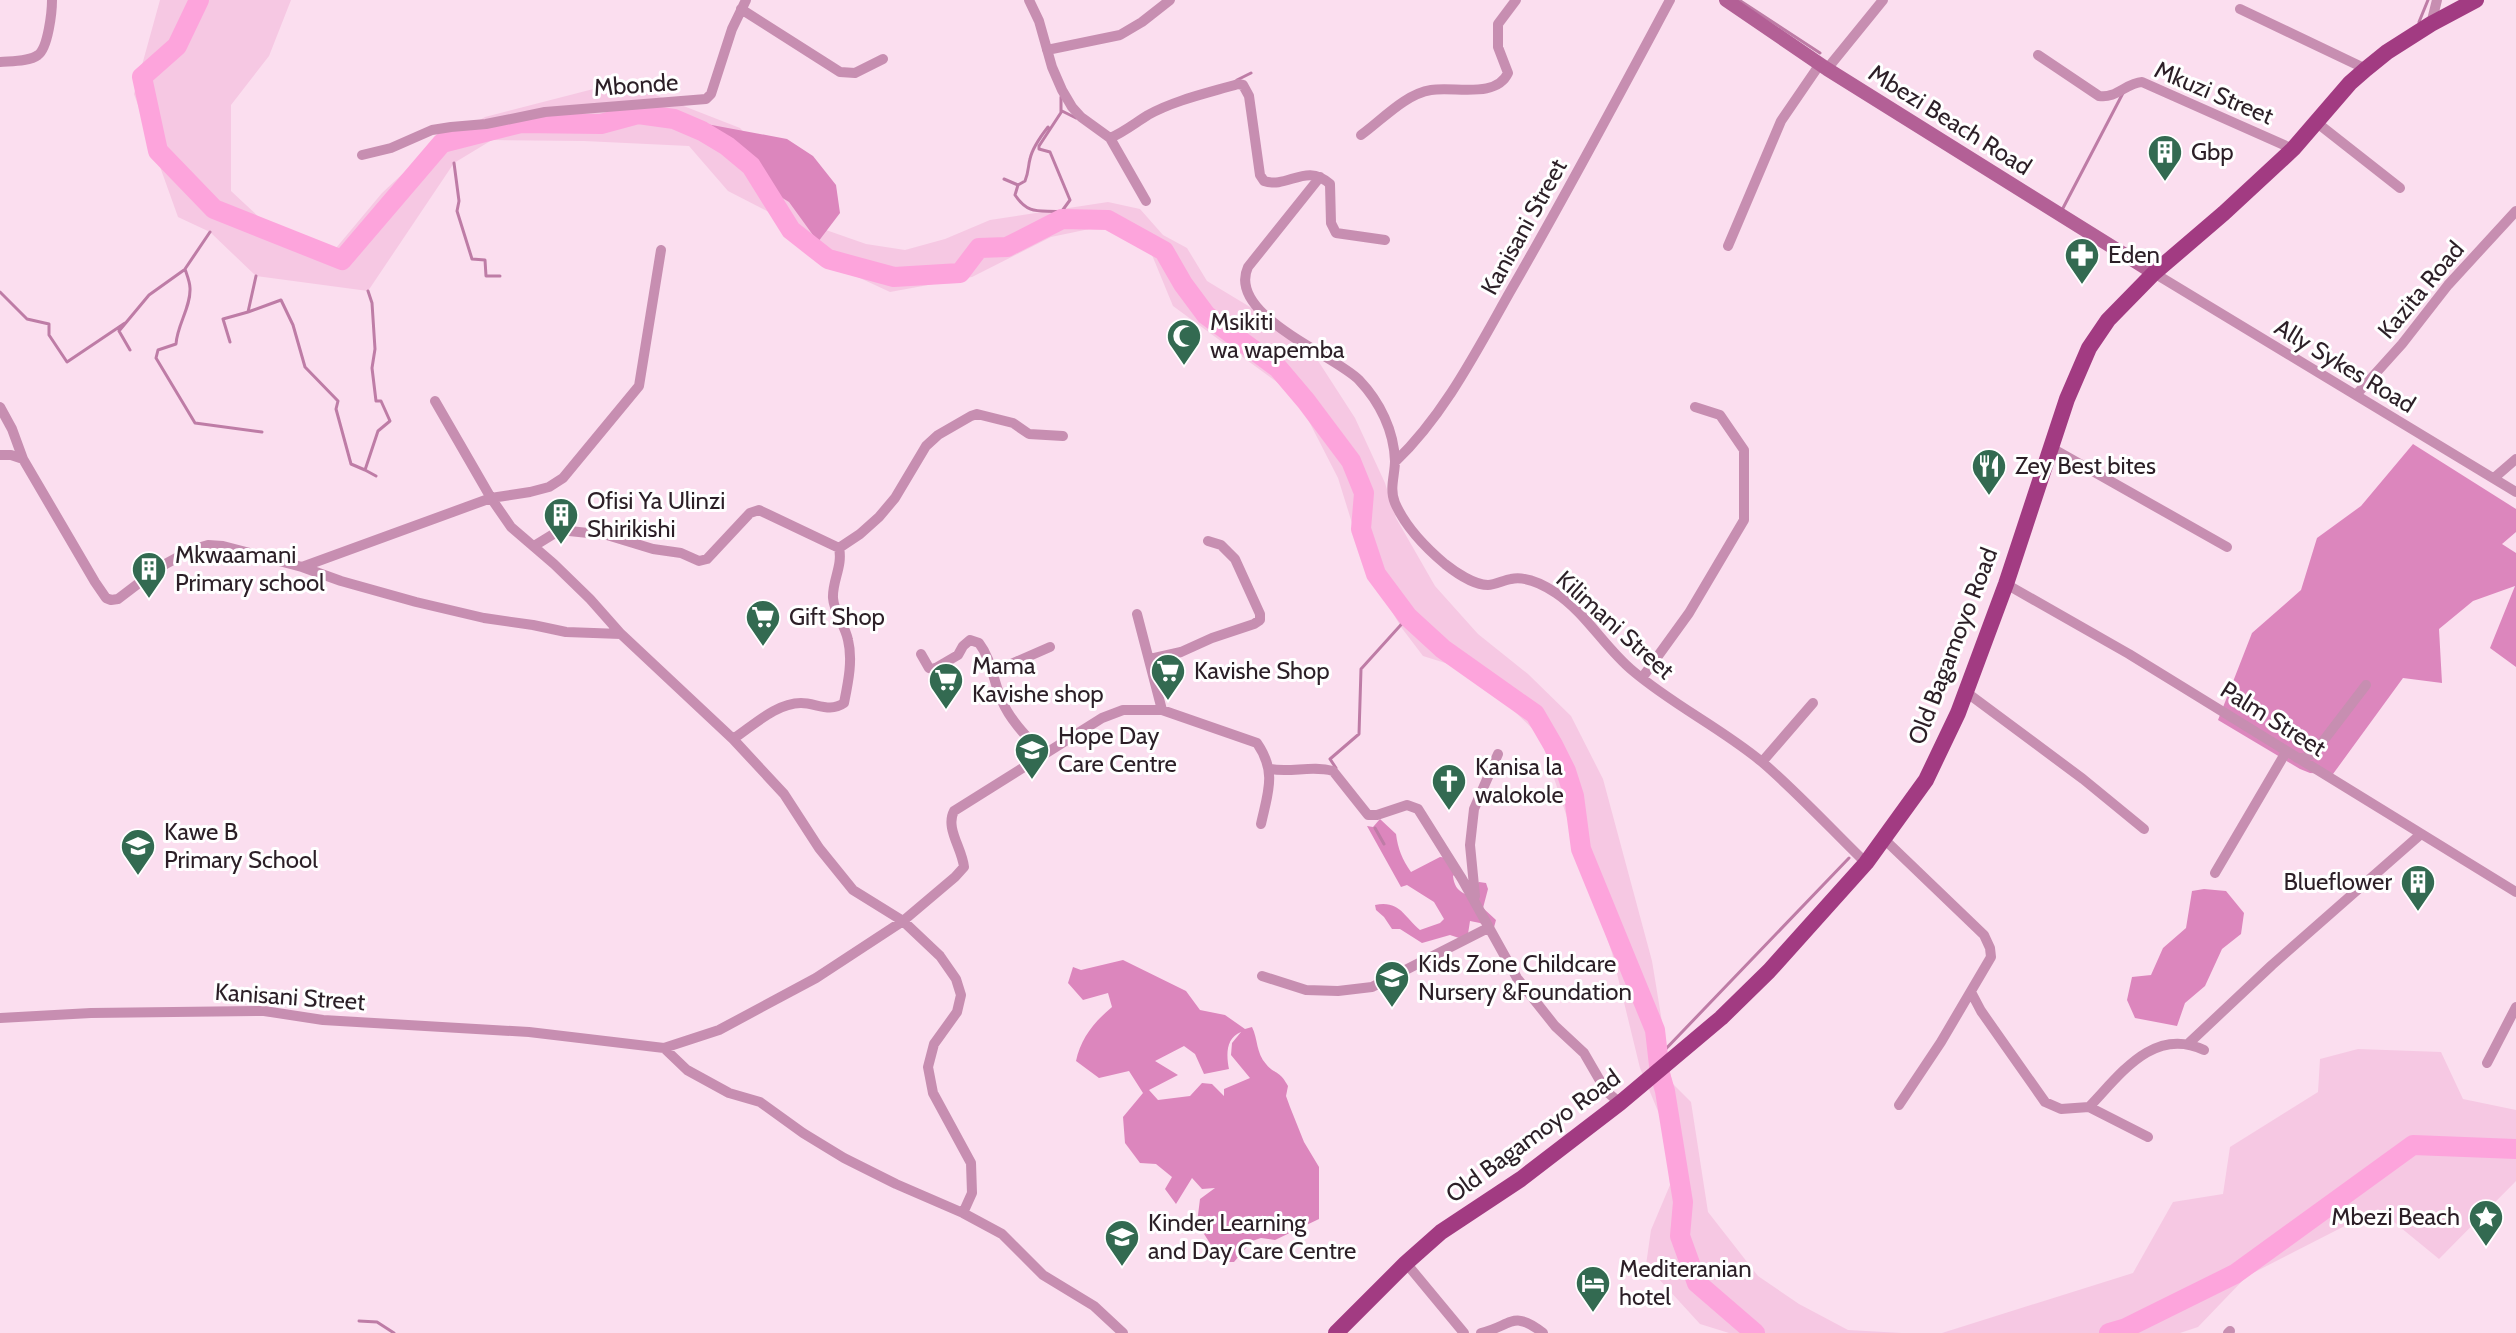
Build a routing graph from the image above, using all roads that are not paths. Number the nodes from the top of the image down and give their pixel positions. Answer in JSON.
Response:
{"nodes":[{"id":1,"x":52,"y":0,"type":"edge"},
{"id":2,"x":1029,"y":0,"type":"edge"},
{"id":3,"x":1170,"y":0,"type":"edge"},
{"id":4,"x":1516,"y":0,"type":"edge"},
{"id":5,"x":1670,"y":0,"type":"edge"},
{"id":6,"x":1726,"y":0,"type":"edge"},
{"id":7,"x":1883,"y":0,"type":"edge"},
{"id":8,"x":2437,"y":0,"type":"edge"},
{"id":9,"x":2476,"y":0,"type":"edge"},
{"id":10,"x":744,"y":5,"type":"edge"},
{"id":11,"x":2240,"y":9,"type":"dead end"},
{"id":12,"x":2431,"y":24,"type":"junction"},
{"id":13,"x":1047,"y":50,"type":"junction"},
{"id":14,"x":2038,"y":55,"type":"dead end"},
{"id":15,"x":883,"y":59,"type":"dead end"},
{"id":16,"x":0,"y":62,"type":"edge"},
{"id":17,"x":1824,"y":67,"type":"junction"},
{"id":18,"x":2366,"y":69,"type":"junction"},
{"id":19,"x":2316,"y":122,"type":"junction"},
{"id":20,"x":1361,"y":135,"type":"dead end"},
{"id":21,"x":1110,"y":138,"type":"junction"},
{"id":22,"x":2293,"y":149,"type":"junction"},
{"id":23,"x":362,"y":155,"type":"dead end"},
{"id":24,"x":1320,"y":177,"type":"junction"},
{"id":25,"x":2400,"y":188,"type":"dead end"},
{"id":26,"x":1146,"y":201,"type":"dead end"},
{"id":27,"x":2516,"y":211,"type":"edge"},
{"id":28,"x":1385,"y":240,"type":"dead end"},
{"id":29,"x":1728,"y":246,"type":"dead end"},
{"id":30,"x":661,"y":250,"type":"dead end"},
{"id":31,"x":2154,"y":273,"type":"junction"},
{"id":32,"x":2356,"y":395,"type":"junction"},
{"id":33,"x":435,"y":401,"type":"dead end"},
{"id":34,"x":0,"y":407,"type":"edge"},
{"id":35,"x":1695,"y":407,"type":"dead end"},
{"id":36,"x":1063,"y":436,"type":"dead end"},
{"id":37,"x":2050,"y":447,"type":"junction"},
{"id":38,"x":0,"y":455,"type":"edge"},
{"id":39,"x":23,"y":459,"type":"junction"},
{"id":40,"x":2516,"y":459,"type":"edge"},
{"id":41,"x":1395,"y":462,"type":"junction"},
{"id":42,"x":2494,"y":478,"type":"junction"},
{"id":43,"x":2516,"y":492,"type":"edge"},
{"id":44,"x":491,"y":498,"type":"junction"},
{"id":45,"x":1208,"y":541,"type":"dead end"},
{"id":46,"x":534,"y":546,"type":"junction"},
{"id":47,"x":2227,"y":547,"type":"dead end"},
{"id":48,"x":839,"y":548,"type":"junction"},
{"id":49,"x":302,"y":567,"type":"junction"},
{"id":50,"x":2006,"y":584,"type":"junction"},
{"id":51,"x":1137,"y":614,"type":"dead end"},
{"id":52,"x":621,"y":634,"type":"junction"},
{"id":53,"x":1050,"y":647,"type":"dead end"},
{"id":54,"x":921,"y":654,"type":"dead end"},
{"id":55,"x":1150,"y":659,"type":"junction"},
{"id":56,"x":993,"y":672,"type":"junction"},
{"id":57,"x":1642,"y":678,"type":"junction"},
{"id":58,"x":2366,"y":685,"type":"dead end"},
{"id":59,"x":1966,"y":692,"type":"junction"},
{"id":60,"x":1813,"y":703,"type":"dead end"},
{"id":61,"x":1162,"y":710,"type":"junction"},
{"id":62,"x":733,"y":739,"type":"junction"},
{"id":63,"x":1498,"y":754,"type":"dead end"},
{"id":64,"x":1044,"y":755,"type":"junction"},
{"id":65,"x":2290,"y":755,"type":"junction"},
{"id":66,"x":1762,"y":762,"type":"junction"},
{"id":67,"x":1270,"y":769,"type":"junction"},
{"id":68,"x":1261,"y":824,"type":"dead end"},
{"id":69,"x":2144,"y":829,"type":"dead end"},
{"id":70,"x":2421,"y":834,"type":"junction"},
{"id":71,"x":1884,"y":839,"type":"junction"},
{"id":72,"x":1866,"y":863,"type":"junction"},
{"id":73,"x":2215,"y":873,"type":"dead end"},
{"id":74,"x":2516,"y":892,"type":"edge"},
{"id":75,"x":1475,"y":902,"type":"junction"},
{"id":76,"x":903,"y":921,"type":"junction"},
{"id":77,"x":1488,"y":928,"type":"junction"},
{"id":78,"x":1262,"y":976,"type":"dead end"},
{"id":79,"x":1971,"y":992,"type":"junction"},
{"id":80,"x":2516,"y":1007,"type":"edge"},
{"id":81,"x":0,"y":1018,"type":"edge"},
{"id":82,"x":2189,"y":1043,"type":"junction"},
{"id":83,"x":664,"y":1048,"type":"junction"},
{"id":84,"x":2204,"y":1050,"type":"dead end"},
{"id":85,"x":2487,"y":1063,"type":"dead end"},
{"id":86,"x":1620,"y":1103,"type":"junction"},
{"id":87,"x":1899,"y":1105,"type":"dead end"},
{"id":88,"x":2089,"y":1107,"type":"junction"},
{"id":89,"x":2148,"y":1137,"type":"dead end"},
{"id":90,"x":963,"y":1213,"type":"junction"},
{"id":91,"x":1406,"y":1263,"type":"junction"},
{"id":92,"x":1123,"y":1333,"type":"edge"},
{"id":93,"x":1336,"y":1333,"type":"edge"},
{"id":94,"x":1464,"y":1333,"type":"edge"},
{"id":95,"x":1481,"y":1333,"type":"edge"},
{"id":96,"x":1543,"y":1333,"type":"edge"}],
"edges":[{"from":1,"to":16,"type":"street"},
{"from":2,"to":13,"type":"street"},
{"from":3,"to":13,"type":"street"},
{"from":4,"to":20,"type":"street"},
{"from":5,"to":41,"type":"street","name":"Kanisani Street"},
{"from":6,"to":17,"type":"main road","name":"Mbezi Beach Road"},
{"from":7,"to":17,"type":"street"},
{"from":8,"to":12,"type":"street"},
{"from":9,"to":12,"type":"main road","name":"Old Bagamoyo Road"},
{"from":10,"to":15,"type":"street"},
{"from":10,"to":23,"type":"street","name":"Mbonde"},
{"from":11,"to":18,"type":"street"},
{"from":12,"to":18,"type":"main road","name":"Old Bagamoyo Road"},
{"from":13,"to":21,"type":"street"},
{"from":14,"to":22,"type":"street","name":"Mkuzi Street"},
{"from":17,"to":29,"type":"street"},
{"from":17,"to":31,"type":"main road","name":"Mbezi Beach Road"},
{"from":18,"to":19,"type":"main road","name":"Old Bagamoyo Road"},
{"from":19,"to":22,"type":"main road","name":"Old Bagamoyo Road"},
{"from":19,"to":25,"type":"street"},
{"from":21,"to":24,"type":"street"},
{"from":21,"to":26,"type":"street"},
{"from":22,"to":31,"type":"main road","name":"Old Bagamoyo Road"},
{"from":24,"to":28,"type":"street"},
{"from":24,"to":41,"type":"street","name":"Kilimani Street"},
{"from":27,"to":32,"type":"street","name":"Kazita Road"},
{"from":30,"to":44,"type":"street"},
{"from":31,"to":32,"type":"street","name":"Ally Sykes Road"},
{"from":31,"to":37,"type":"main road","name":"Old Bagamoyo Road"},
{"from":32,"to":42,"type":"street","name":"Ally Sykes Road"},
{"from":33,"to":44,"type":"street"},
{"from":34,"to":39,"type":"street"},
{"from":35,"to":57,"type":"street"},
{"from":36,"to":48,"type":"street"},
{"from":37,"to":47,"type":"street"},
{"from":37,"to":50,"type":"main road","name":"Old Bagamoyo Road"},
{"from":38,"to":39,"type":"street"},
{"from":39,"to":49,"type":"street"},
{"from":40,"to":42,"type":"street"},
{"from":41,"to":57,"type":"street","name":"Kilimani Street"},
{"from":42,"to":43,"type":"street","name":"Ally Sykes Road"},
{"from":44,"to":46,"type":"street"},
{"from":44,"to":49,"type":"street"},
{"from":45,"to":55,"type":"street"},
{"from":46,"to":48,"type":"street"},
{"from":46,"to":52,"type":"street"},
{"from":48,"to":62,"type":"street"},
{"from":49,"to":52,"type":"street"},
{"from":50,"to":59,"type":"main road","name":"Old Bagamoyo Road"},
{"from":50,"to":65,"type":"street","name":"Palm Street"},
{"from":51,"to":55,"type":"street"},
{"from":52,"to":62,"type":"street"},
{"from":53,"to":56,"type":"street"},
{"from":54,"to":56,"type":"street"},
{"from":55,"to":61,"type":"street"},
{"from":56,"to":64,"type":"street"},
{"from":57,"to":66,"type":"street","name":"Kilimani Street"},
{"from":58,"to":65,"type":"street"},
{"from":59,"to":69,"type":"street"},
{"from":59,"to":71,"type":"main road","name":"Old Bagamoyo Road"},
{"from":60,"to":66,"type":"street"},
{"from":61,"to":64,"type":"street"},
{"from":61,"to":67,"type":"street"},
{"from":62,"to":76,"type":"street"},
{"from":63,"to":75,"type":"street"},
{"from":64,"to":76,"type":"street"},
{"from":65,"to":70,"type":"street","name":"Palm Street"},
{"from":65,"to":73,"type":"street"},
{"from":66,"to":72,"type":"street","name":"Kilimani Street"},
{"from":67,"to":68,"type":"street"},
{"from":67,"to":75,"type":"street"},
{"from":70,"to":74,"type":"street","name":"Palm Street"},
{"from":70,"to":82,"type":"street"},
{"from":71,"to":72,"type":"main road","name":"Old Bagamoyo Road"},
{"from":71,"to":79,"type":"street"},
{"from":72,"to":86,"type":"main road","name":"Old Bagamoyo Road"},
{"from":75,"to":77,"type":"street"},
{"from":76,"to":83,"type":"street"},
{"from":76,"to":90,"type":"street"},
{"from":77,"to":78,"type":"street"},
{"from":77,"to":86,"type":"street"},
{"from":79,"to":87,"type":"street"},
{"from":79,"to":88,"type":"street"},
{"from":80,"to":85,"type":"street"},
{"from":81,"to":83,"type":"street","name":"Kanisani Street"},
{"from":82,"to":84,"type":"street"},
{"from":82,"to":88,"type":"street"},
{"from":83,"to":90,"type":"street"},
{"from":86,"to":91,"type":"main road","name":"Old Bagamoyo Road"},
{"from":88,"to":89,"type":"street"},
{"from":90,"to":92,"type":"street"},
{"from":91,"to":93,"type":"main road","name":"Old Bagamoyo Road"},
{"from":91,"to":94,"type":"street"},
{"from":95,"to":96,"type":"street"}]}
